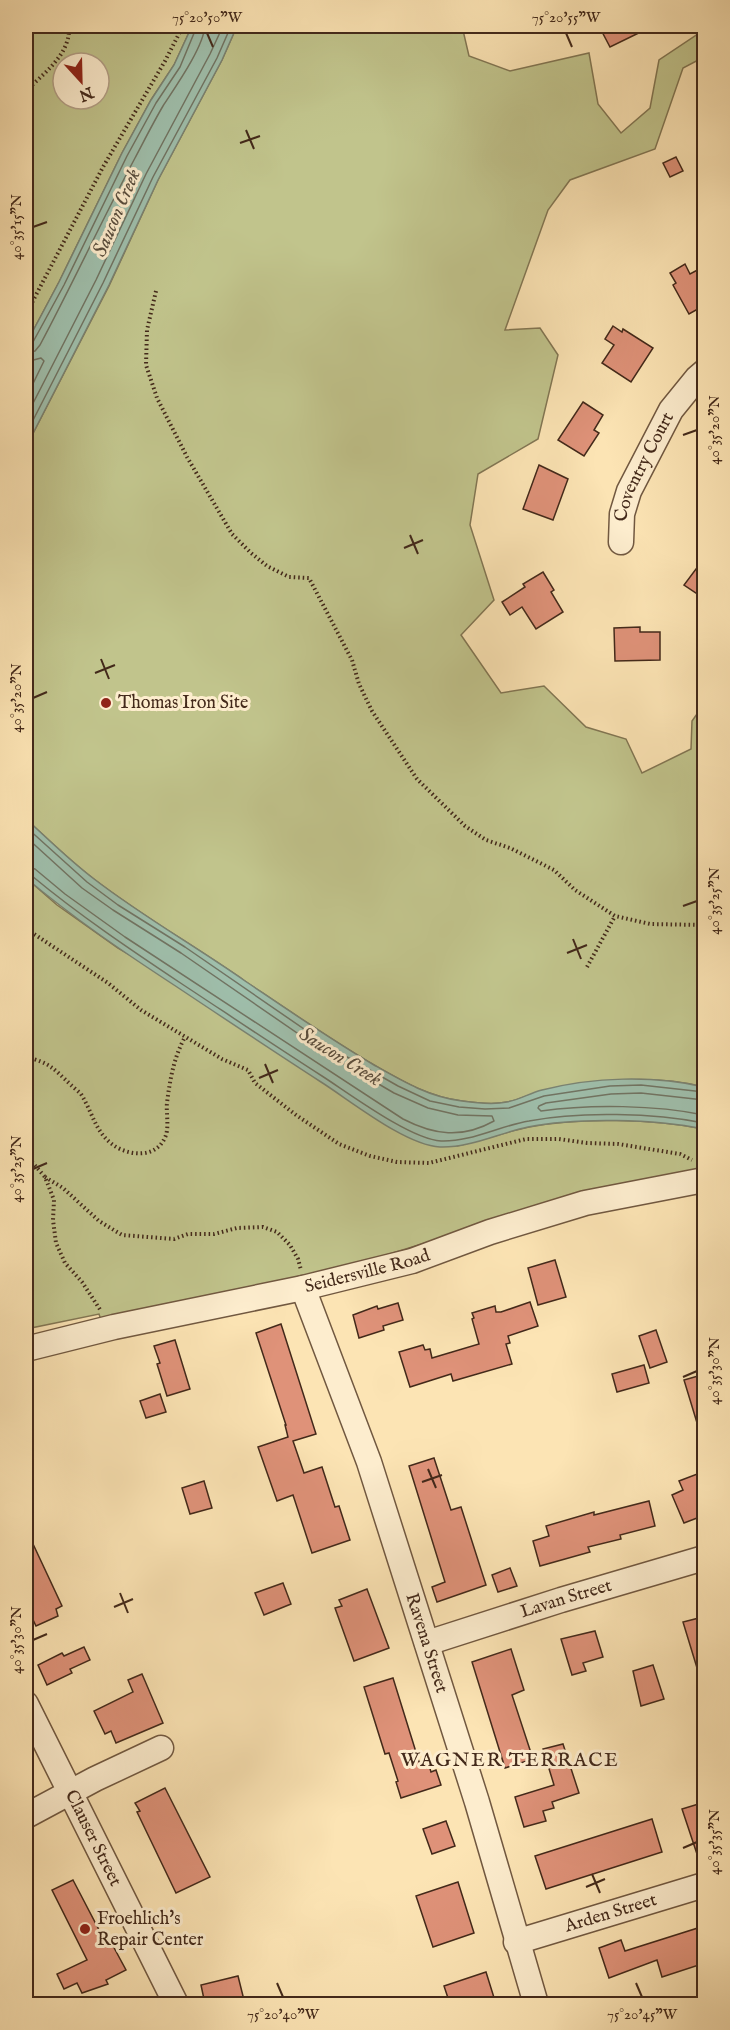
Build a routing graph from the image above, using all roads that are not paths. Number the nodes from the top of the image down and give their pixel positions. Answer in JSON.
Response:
{"nodes":[{"id":1,"x":705,"y":372,"type":"edge"},
{"id":2,"x":621,"y":542,"type":"dead end"},
{"id":3,"x":699,"y":1171,"type":"edge"},
{"id":4,"x":303,"y":1282,"type":"junction"},
{"id":5,"x":26,"y":1349,"type":"edge"},
{"id":6,"x":705,"y":1558,"type":"edge"},
{"id":7,"x":427,"y":1643,"type":"junction"},
{"id":8,"x":26,"y":1704,"type":"edge"},
{"id":9,"x":161,"y":1748,"type":"dead end"},
{"id":10,"x":71,"y":1793,"type":"junction"},
{"id":11,"x":26,"y":1816,"type":"edge"},
{"id":12,"x":705,"y":1885,"type":"edge"},
{"id":13,"x":516,"y":1942,"type":"junction"},
{"id":14,"x":176,"y":2004,"type":"edge"},
{"id":15,"x":536,"y":2004,"type":"edge"}],
"edges":[{"from":1,"to":2,"type":"street","name":"Coventry Court"},
{"from":3,"to":4,"type":"street","name":"Seidersville Road"},
{"from":4,"to":5,"type":"street","name":"Seidersville Road"},
{"from":4,"to":7,"type":"street","name":"Ravena Street"},
{"from":6,"to":7,"type":"street","name":"Lavan Street"},
{"from":7,"to":13,"type":"street","name":"Ravena Street"},
{"from":8,"to":10,"type":"street","name":"Clauser Street"},
{"from":9,"to":10,"type":"street"},
{"from":10,"to":11,"type":"street"},
{"from":10,"to":14,"type":"street","name":"Clauser Street"},
{"from":12,"to":13,"type":"street","name":"Arden Street"},
{"from":13,"to":15,"type":"street","name":"Ravena Street"}]}
